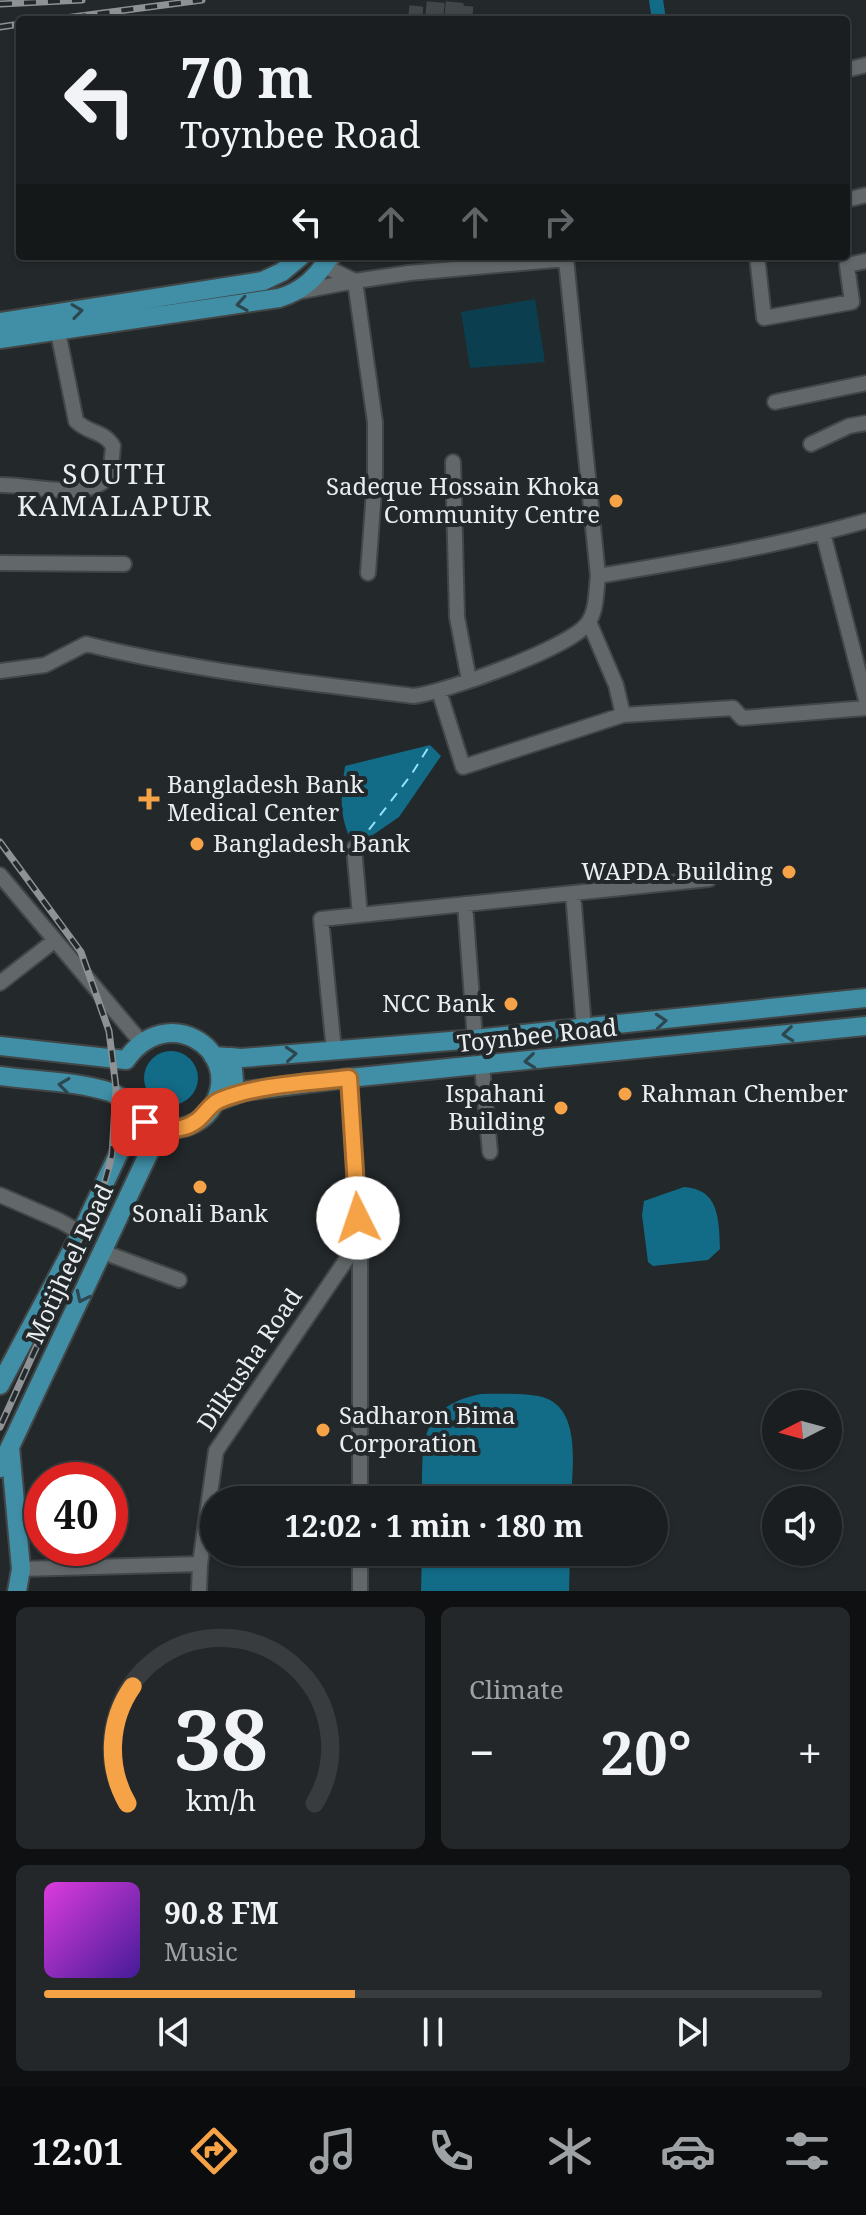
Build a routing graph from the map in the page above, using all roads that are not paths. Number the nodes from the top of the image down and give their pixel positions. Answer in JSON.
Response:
{"nodes":[{"id":1,"x":296,"y":260,"type":"edge"},
{"id":2,"x":325,"y":260,"type":"edge"},
{"id":3,"x":327,"y":260,"type":"edge"},
{"id":4,"x":555,"y":260,"type":"edge"},
{"id":5,"x":566,"y":260,"type":"edge"},
{"id":6,"x":757,"y":260,"type":"edge"},
{"id":7,"x":866,"y":261,"type":"edge"},
{"id":8,"x":355,"y":281,"type":"junction"},
{"id":9,"x":297,"y":292,"type":"junction"},
{"id":10,"x":0,"y":322,"type":"edge"},
{"id":11,"x":58,"y":332,"type":"junction"},
{"id":12,"x":0,"y":339,"type":"edge"},
{"id":13,"x":866,"y":383,"type":"edge"},
{"id":14,"x":775,"y":402,"type":"dead end"},
{"id":15,"x":866,"y":423,"type":"edge"},
{"id":16,"x":811,"y":444,"type":"dead end"},
{"id":17,"x":453,"y":462,"type":"dead end"},
{"id":18,"x":0,"y":485,"type":"edge"},
{"id":19,"x":866,"y":521,"type":"edge"},
{"id":20,"x":823,"y":533,"type":"junction"},
{"id":21,"x":0,"y":563,"type":"edge"},
{"id":22,"x":124,"y":564,"type":"dead end"},
{"id":23,"x":368,"y":573,"type":"dead end"},
{"id":24,"x":598,"y":576,"type":"junction"},
{"id":25,"x":589,"y":622,"type":"junction"},
{"id":26,"x":0,"y":671,"type":"edge"},
{"id":27,"x":469,"y":680,"type":"junction"},
{"id":28,"x":439,"y":691,"type":"junction"},
{"id":29,"x":866,"y":700,"type":"edge"},
{"id":30,"x":866,"y":708,"type":"edge"},
{"id":31,"x":623,"y":715,"type":"junction"},
{"id":32,"x":354,"y":848,"type":"dead end"},
{"id":33,"x":0,"y":875,"type":"edge"},
{"id":34,"x":709,"y":879,"type":"dead end"},
{"id":35,"x":573,"y":893,"type":"junction"},
{"id":36,"x":465,"y":904,"type":"junction"},
{"id":37,"x":360,"y":915,"type":"junction"},
{"id":38,"x":54,"y":941,"type":"junction"},
{"id":39,"x":0,"y":983,"type":"edge"},
{"id":40,"x":866,"y":998,"type":"edge"},
{"id":41,"x":866,"y":1026,"type":"edge"},
{"id":42,"x":584,"y":1028,"type":"junction"},
{"id":43,"x":475,"y":1039,"type":"junction"},
{"id":44,"x":141,"y":1042,"type":"junction"},
{"id":45,"x":0,"y":1046,"type":"edge"},
{"id":46,"x":334,"y":1051,"type":"junction"},
{"id":47,"x":222,"y":1057,"type":"junction"},
{"id":48,"x":482,"y":1066,"type":"junction"},
{"id":49,"x":0,"y":1076,"type":"edge"},
{"id":50,"x":349,"y":1078,"type":"junction"},
{"id":51,"x":235,"y":1094,"type":"junction"},
{"id":52,"x":215,"y":1102,"type":"junction"},
{"id":53,"x":130,"y":1106,"type":"junction"},
{"id":54,"x":169,"y":1129,"type":"junction"},
{"id":55,"x":490,"y":1152,"type":"dead end"},
{"id":56,"x":0,"y":1195,"type":"edge"},
{"id":57,"x":81,"y":1233,"type":"junction"},
{"id":58,"x":360,"y":1240,"type":"junction"},
{"id":59,"x":103,"y":1252,"type":"junction"},
{"id":60,"x":179,"y":1280,"type":"dead end"},
{"id":61,"x":0,"y":1385,"type":"edge"},
{"id":62,"x":10,"y":1447,"type":"junction"},
{"id":63,"x":0,"y":1468,"type":"edge"},
{"id":64,"x":211,"y":1486,"type":"edge"},
{"id":65,"x":360,"y":1486,"type":"edge"},
{"id":66,"x":200,"y":1564,"type":"joint"},
{"id":67,"x":360,"y":1566,"type":"edge"},
{"id":68,"x":21,"y":1569,"type":"junction"},
{"id":69,"x":17,"y":1591,"type":"edge"},
{"id":70,"x":199,"y":1591,"type":"edge"},
{"id":71,"x":360,"y":1591,"type":"edge"}],
"edges":[{"from":10,"to":1,"type":"main road","one_way":true},
{"from":2,"to":9,"type":"main road"},
{"from":3,"to":8,"type":"street"},
{"from":4,"to":8,"type":"street"},
{"from":5,"to":24,"type":"street"},
{"from":6,"to":7,"type":"street"},
{"from":8,"to":9,"type":"street"},
{"from":8,"to":23,"type":"street"},
{"from":9,"to":11,"type":"main road","one_way":true},
{"from":11,"to":12,"type":"main road"},
{"from":11,"to":18,"type":"street"},
{"from":13,"to":14,"type":"street"},
{"from":15,"to":16,"type":"street"},
{"from":17,"to":27,"type":"street"},
{"from":19,"to":20,"type":"street"},
{"from":20,"to":24,"type":"street"},
{"from":20,"to":29,"type":"street"},
{"from":21,"to":22,"type":"street"},
{"from":24,"to":25,"type":"street"},
{"from":25,"to":27,"type":"street"},
{"from":25,"to":31,"type":"street"},
{"from":26,"to":28,"type":"street"},
{"from":27,"to":28,"type":"street"},
{"from":28,"to":31,"type":"street"},
{"from":30,"to":31,"type":"street"},
{"from":32,"to":37,"type":"street"},
{"from":33,"to":38,"type":"street"},
{"from":34,"to":35,"type":"street"},
{"from":35,"to":36,"type":"street"},
{"from":35,"to":42,"type":"street"},
{"from":36,"to":37,"type":"street"},
{"from":36,"to":43,"type":"street"},
{"from":37,"to":46,"type":"street"},
{"from":38,"to":39,"type":"street"},
{"from":38,"to":44,"type":"street"},
{"from":42,"to":40,"type":"main road","name":"Toynbee Road","one_way":true},
{"from":41,"to":48,"type":"main road","name":"Toynbee Road","one_way":true},
{"from":42,"to":43,"type":"main road","name":"Toynbee Road"},
{"from":43,"to":46,"type":"main road","name":"Toynbee Road"},
{"from":44,"to":45,"type":"main road"},
{"from":44,"to":47,"type":"main road"},
{"from":47,"to":46,"type":"main road","name":"Toynbee Road","one_way":true},
{"from":47,"to":51,"type":"main road"},
{"from":47,"to":52,"type":"main road"},
{"from":48,"to":50,"type":"main road","name":"Toynbee Road"},
{"from":48,"to":55,"type":"street"},
{"from":53,"to":49,"type":"main road","one_way":true},
{"from":50,"to":51,"type":"main road","name":"Toynbee Road"},
{"from":50,"to":58,"type":"street"},
{"from":51,"to":52,"type":"main road","name":"Toynbee Road"},
{"from":52,"to":54,"type":"main road","name":"Toynbee Road"},
{"from":53,"to":54,"type":"main road"},
{"from":53,"to":57,"type":"main road","name":"Motijheel Road"},
{"from":54,"to":59,"type":"main road","name":"Motijheel Road"},
{"from":56,"to":57,"type":"street"},
{"from":57,"to":61,"type":"main road","name":"Motijheel Road"},
{"from":58,"to":64,"type":"street","name":"Dilkusha Road"},
{"from":58,"to":65,"type":"street"},
{"from":59,"to":60,"type":"street"},
{"from":59,"to":62,"type":"main road","name":"Motijheel Road","one_way":true},
{"from":62,"to":63,"type":"main road","name":"Motijheel Road"},
{"from":62,"to":68,"type":"main road"},
{"from":66,"to":68,"type":"street"},
{"from":66,"to":70,"type":"street","name":"Dilkusha Road"},
{"from":67,"to":71,"type":"street"},
{"from":68,"to":69,"type":"main road"}]}
